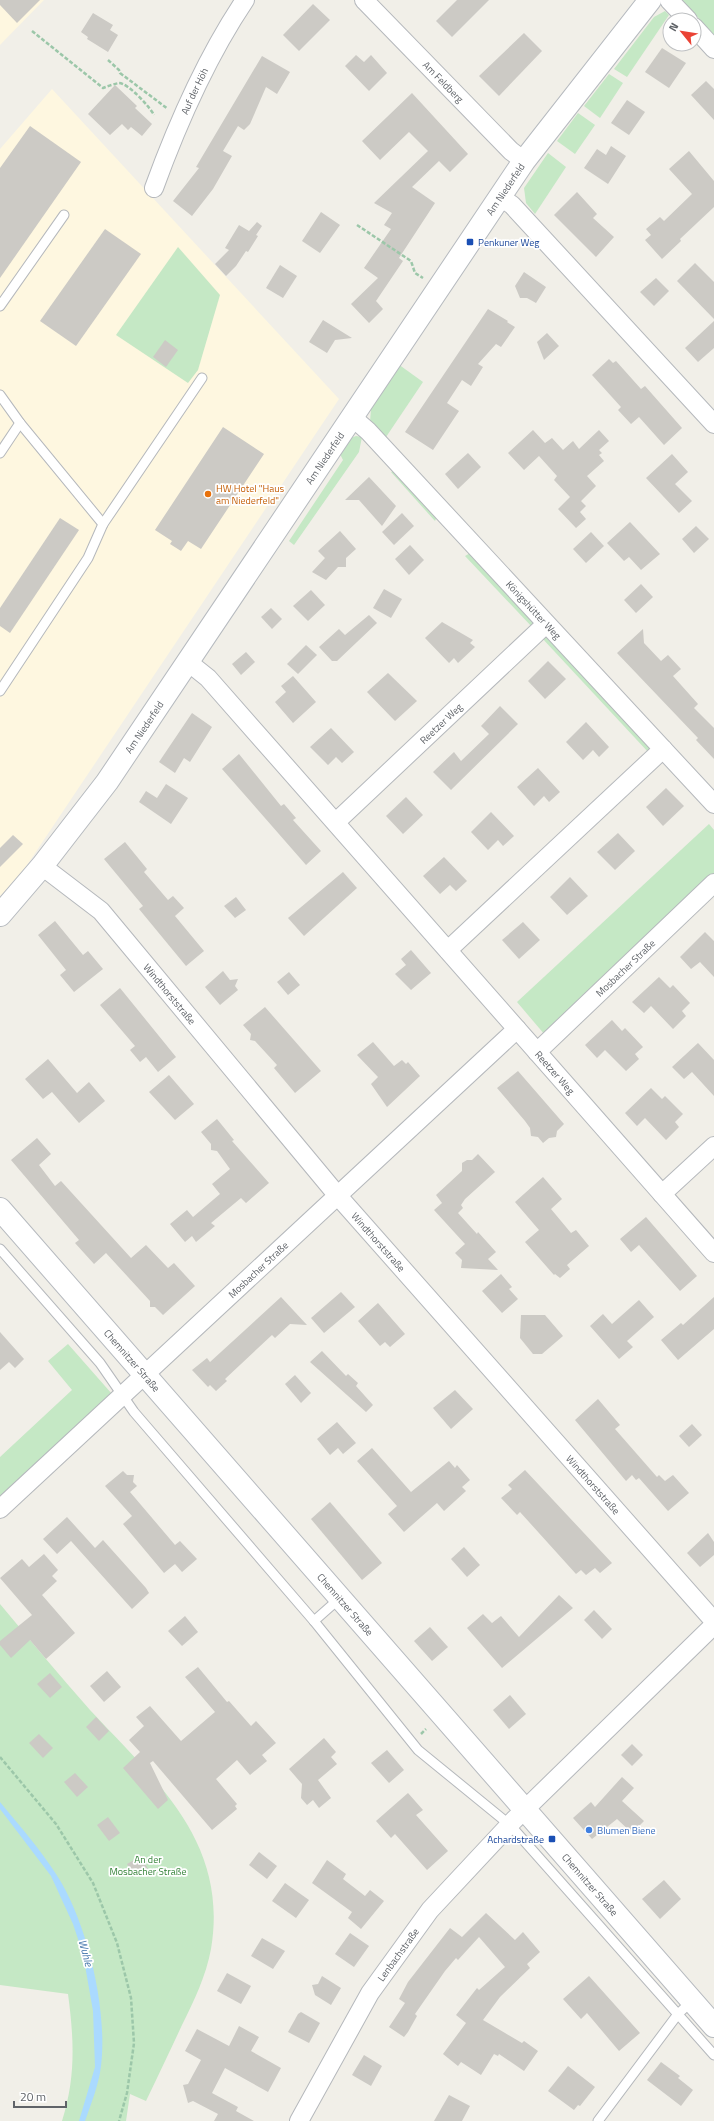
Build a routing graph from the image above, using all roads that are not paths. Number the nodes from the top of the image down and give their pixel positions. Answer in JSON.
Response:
{"nodes":[{"id":1,"x":245,"y":0,"type":"edge"},
{"id":2,"x":364,"y":0,"type":"edge"},
{"id":3,"x":650,"y":0,"type":"edge"},
{"id":4,"x":669,"y":0,"type":"edge"},
{"id":5,"x":680,"y":12,"type":"edge"},
{"id":6,"x":702,"y":36,"type":"edge"},
{"id":7,"x":714,"y":49,"type":"edge"},
{"id":8,"x":524,"y":161,"type":"junction"},
{"id":9,"x":154,"y":188,"type":"dead end"},
{"id":10,"x":500,"y":197,"type":"junction"},
{"id":11,"x":64,"y":215,"type":"dead end"},
{"id":12,"x":0,"y":306,"type":"edge"},
{"id":13,"x":202,"y":378,"type":"dead end"},
{"id":14,"x":0,"y":395,"type":"edge"},
{"id":15,"x":352,"y":417,"type":"junction"},
{"id":16,"x":20,"y":423,"type":"junction"},
{"id":17,"x":714,"y":424,"type":"edge"},
{"id":18,"x":0,"y":453,"type":"edge"},
{"id":19,"x":103,"y":524,"type":"junction"},
{"id":20,"x":546,"y":624,"type":"junction"},
{"id":21,"x":188,"y":662,"type":"junction"},
{"id":22,"x":0,"y":691,"type":"edge"},
{"id":23,"x":663,"y":749,"type":"junction"},
{"id":24,"x":714,"y":804,"type":"edge"},
{"id":25,"x":336,"y":822,"type":"junction"},
{"id":26,"x":42,"y":866,"type":"junction"},
{"id":27,"x":714,"y":883,"type":"edge"},
{"id":28,"x":0,"y":915,"type":"edge"},
{"id":29,"x":448,"y":950,"type":"junction"},
{"id":30,"x":517,"y":1029,"type":"junction"},
{"id":31,"x":536,"y":1052,"type":"junction"},
{"id":32,"x":714,"y":1146,"type":"edge"},
{"id":33,"x":662,"y":1194,"type":"junction"},
{"id":34,"x":338,"y":1196,"type":"junction"},
{"id":35,"x":0,"y":1208,"type":"edge"},
{"id":36,"x":0,"y":1249,"type":"edge"},
{"id":37,"x":714,"y":1253,"type":"edge"},
{"id":38,"x":146,"y":1375,"type":"junction"},
{"id":39,"x":122,"y":1395,"type":"junction"},
{"id":40,"x":0,"y":1510,"type":"edge"},
{"id":41,"x":340,"y":1598,"type":"junction"},
{"id":42,"x":314,"y":1621,"type":"junction"},
{"id":43,"x":714,"y":1621,"type":"edge"},
{"id":44,"x":714,"y":1625,"type":"edge"},
{"id":45,"x":526,"y":1809,"type":"junction"},
{"id":46,"x":510,"y":1825,"type":"junction"},
{"id":47,"x":685,"y":2007,"type":"junction"},
{"id":48,"x":714,"y":2026,"type":"edge"},
{"id":49,"x":714,"y":2055,"type":"edge"},
{"id":50,"x":299,"y":2121,"type":"edge"},
{"id":51,"x":598,"y":2121,"type":"edge"}],
"edges":[{"from":1,"to":9,"type":"street","name":"Auf der Höh"},
{"from":2,"to":8,"type":"street","name":"Am Feldberg"},
{"from":3,"to":8,"type":"street","name":"Am Niederfeld"},
{"from":4,"to":5,"type":"street"},
{"from":6,"to":7,"type":"street"},
{"from":8,"to":10,"type":"street","name":"Am Niederfeld"},
{"from":10,"to":15,"type":"street","name":"Am Niederfeld"},
{"from":10,"to":17,"type":"street"},
{"from":11,"to":12,"type":"lane"},
{"from":13,"to":19,"type":"lane"},
{"from":14,"to":16,"type":"lane"},
{"from":15,"to":20,"type":"street","name":"Königshütter Weg"},
{"from":15,"to":21,"type":"street","name":"Am Niederfeld"},
{"from":16,"to":18,"type":"lane"},
{"from":16,"to":19,"type":"lane"},
{"from":19,"to":22,"type":"lane"},
{"from":20,"to":23,"type":"street","name":"Königshütter Weg"},
{"from":20,"to":25,"type":"street","name":"Reetzer Weg"},
{"from":21,"to":25,"type":"street","name":"Reetzer Weg"},
{"from":21,"to":26,"type":"street","name":"Am Niederfeld"},
{"from":23,"to":24,"type":"street","name":"Königshütter Weg"},
{"from":23,"to":29,"type":"street"},
{"from":25,"to":29,"type":"street","name":"Reetzer Weg"},
{"from":26,"to":28,"type":"street","name":"Am Niederfeld"},
{"from":26,"to":34,"type":"street","name":"Windthorststraße"},
{"from":27,"to":31,"type":"street","name":"Mosbacher Straße"},
{"from":29,"to":30,"type":"street","name":"Reetzer Weg"},
{"from":30,"to":31,"type":"street","name":"Reetzer Weg"},
{"from":30,"to":34,"type":"street","name":"Mosbacher Straße"},
{"from":31,"to":33,"type":"street","name":"Reetzer Weg"},
{"from":32,"to":33,"type":"street"},
{"from":33,"to":37,"type":"street","name":"Reetzer Weg"},
{"from":34,"to":38,"type":"street","name":"Mosbacher Straße"},
{"from":34,"to":43,"type":"street","name":"Windthorststraße"},
{"from":35,"to":38,"type":"street","name":"Chemnitzer Straße"},
{"from":36,"to":39,"type":"lane","name":"Chemnitzer Straße"},
{"from":38,"to":39,"type":"street","name":"Mosbacher Straße"},
{"from":38,"to":41,"type":"street","name":"Chemnitzer Straße"},
{"from":39,"to":40,"type":"street","name":"Mosbacher Straße"},
{"from":39,"to":42,"type":"lane","name":"Chemnitzer Straße"},
{"from":41,"to":42,"type":"lane"},
{"from":41,"to":45,"type":"street","name":"Chemnitzer Straße"},
{"from":42,"to":46,"type":"lane","name":"Chemnitzer Straße"},
{"from":44,"to":45,"type":"street"},
{"from":45,"to":46,"type":"street","name":"Lenbachstraße"},
{"from":45,"to":47,"type":"street","name":"Chemnitzer Straße"},
{"from":46,"to":47,"type":"lane","name":"Chemnitzer Straße"},
{"from":46,"to":50,"type":"street","name":"Lenbachstraße"},
{"from":47,"to":48,"type":"street","name":"Chemnitzer Straße"},
{"from":47,"to":49,"type":"lane","name":"Chemnitzer Straße"},
{"from":47,"to":51,"type":"lane"}]}
